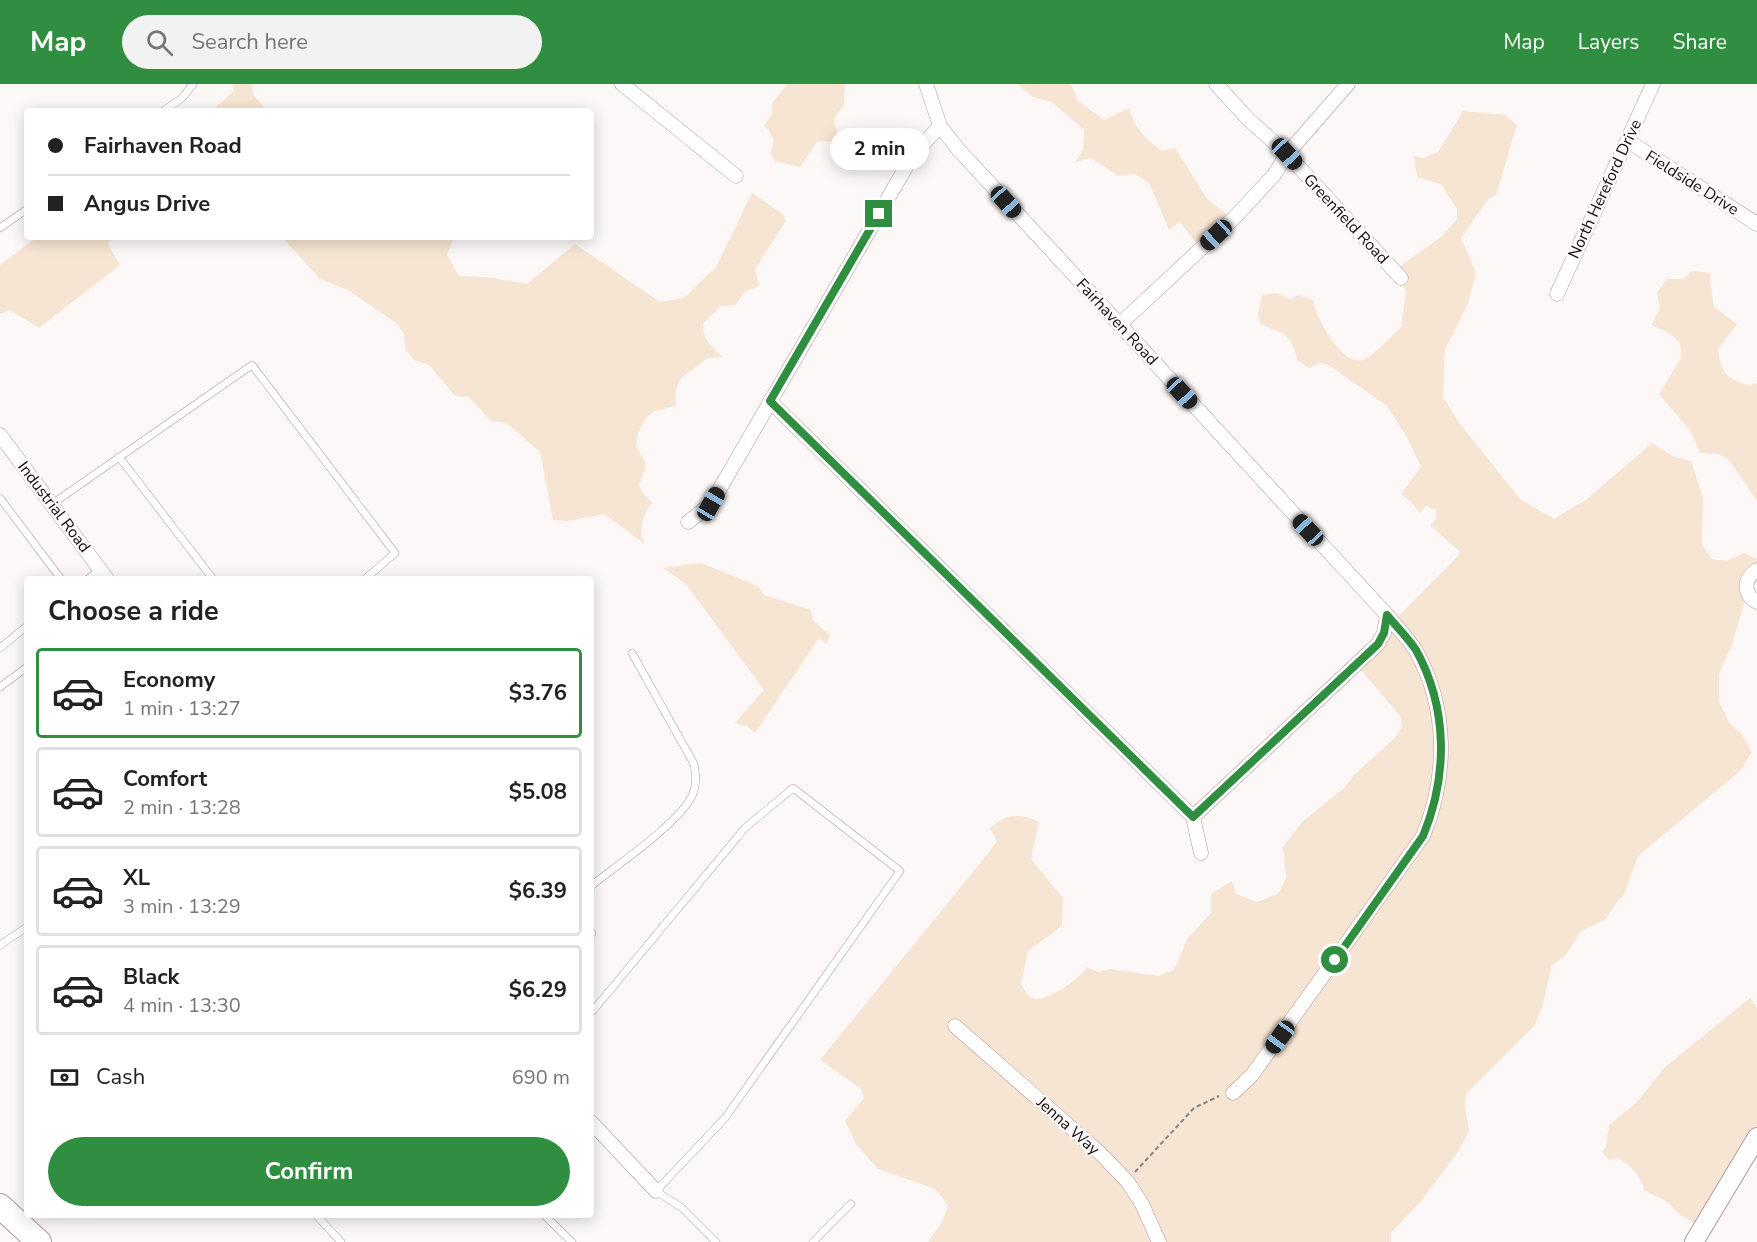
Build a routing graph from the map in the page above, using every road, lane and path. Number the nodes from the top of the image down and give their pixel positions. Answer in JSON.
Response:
{"nodes":[{"id":1,"x":193,"y":84,"type":"edge"},
{"id":2,"x":622,"y":84,"type":"edge"},
{"id":3,"x":926,"y":84,"type":"edge"},
{"id":4,"x":1216,"y":84,"type":"edge"},
{"id":5,"x":1348,"y":84,"type":"edge"},
{"id":6,"x":1653,"y":84,"type":"edge"},
{"id":7,"x":167,"y":108,"type":"edge"},
{"id":8,"x":940,"y":126,"type":"junction"},
{"id":9,"x":1628,"y":141,"type":"junction"},
{"id":10,"x":1287,"y":154,"type":"junction"},
{"id":11,"x":736,"y":176,"type":"dead end"},
{"id":12,"x":24,"y":211,"type":"edge"},
{"id":13,"x":1757,"y":224,"type":"edge"},
{"id":14,"x":0,"y":228,"type":"edge"},
{"id":15,"x":1401,"y":278,"type":"dead end"},
{"id":16,"x":1557,"y":294,"type":"dead end"},
{"id":17,"x":1119,"y":325,"type":"junction"},
{"id":18,"x":770,"y":401,"type":"junction"},
{"id":19,"x":0,"y":435,"type":"edge"},
{"id":20,"x":119,"y":457,"type":"junction"},
{"id":21,"x":0,"y":498,"type":"edge"},
{"id":22,"x":52,"y":504,"type":"junction"},
{"id":23,"x":688,"y":522,"type":"dead end"},
{"id":24,"x":1757,"y":570,"type":"edge"},
{"id":25,"x":104,"y":574,"type":"edge"},
{"id":26,"x":59,"y":576,"type":"edge"},
{"id":27,"x":211,"y":576,"type":"edge"},
{"id":28,"x":368,"y":576,"type":"edge"},
{"id":29,"x":1757,"y":602,"type":"edge"},
{"id":30,"x":1387,"y":615,"type":"junction"},
{"id":31,"x":24,"y":628,"type":"edge"},
{"id":32,"x":0,"y":648,"type":"edge"},
{"id":33,"x":632,"y":653,"type":"dead end"},
{"id":34,"x":24,"y":669,"type":"edge"},
{"id":35,"x":0,"y":687,"type":"edge"},
{"id":36,"x":1193,"y":817,"type":"junction"},
{"id":37,"x":1201,"y":853,"type":"dead end"},
{"id":38,"x":594,"y":884,"type":"edge"},
{"id":39,"x":24,"y":929,"type":"edge"},
{"id":40,"x":0,"y":945,"type":"edge"},
{"id":41,"x":594,"y":1009,"type":"edge"},
{"id":42,"x":955,"y":1026,"type":"dead end"},
{"id":43,"x":1233,"y":1093,"type":"joint"},
{"id":44,"x":594,"y":1125,"type":"edge"},
{"id":45,"x":1757,"y":1137,"type":"edge"},
{"id":46,"x":1127,"y":1181,"type":"junction"},
{"id":47,"x":656,"y":1191,"type":"junction"},
{"id":48,"x":851,"y":1204,"type":"dead end"},
{"id":49,"x":0,"y":1206,"type":"edge"},
{"id":50,"x":319,"y":1218,"type":"edge"},
{"id":51,"x":547,"y":1218,"type":"edge"},
{"id":52,"x":39,"y":1242,"type":"edge"},
{"id":53,"x":341,"y":1242,"type":"edge"},
{"id":54,"x":572,"y":1242,"type":"edge"},
{"id":55,"x":716,"y":1242,"type":"edge"},
{"id":56,"x":813,"y":1242,"type":"edge"},
{"id":57,"x":1159,"y":1242,"type":"edge"},
{"id":58,"x":1694,"y":1242,"type":"edge"}],
"edges":[{"from":1,"to":7,"type":"lane"},
{"from":2,"to":11,"type":"street"},
{"from":3,"to":8,"type":"street","name":"Fairhaven Road"},
{"from":4,"to":10,"type":"street","name":"Greenfield Road"},
{"from":5,"to":10,"type":"street"},
{"from":6,"to":9,"type":"street","name":"North Hereford Drive"},
{"from":8,"to":17,"type":"street","name":"Fairhaven Road"},
{"from":8,"to":18,"type":"street"},
{"from":9,"to":13,"type":"street","name":"Fieldside Drive"},
{"from":9,"to":16,"type":"street","name":"North Hereford Drive"},
{"from":10,"to":15,"type":"street","name":"Greenfield Road"},
{"from":10,"to":17,"type":"street"},
{"from":12,"to":14,"type":"lane"},
{"from":17,"to":30,"type":"street","name":"Fairhaven Road"},
{"from":18,"to":23,"type":"street"},
{"from":18,"to":36,"type":"street"},
{"from":19,"to":22,"type":"street","name":"Industrial Road"},
{"from":20,"to":22,"type":"lane"},
{"from":20,"to":27,"type":"lane"},
{"from":20,"to":28,"type":"lane"},
{"from":21,"to":26,"type":"lane"},
{"from":22,"to":25,"type":"street","name":"Industrial Road"},
{"from":24,"to":29,"type":"street"},
{"from":30,"to":36,"type":"street"},
{"from":30,"to":43,"type":"street","name":"Fairhaven Road"},
{"from":31,"to":32,"type":"lane"},
{"from":33,"to":38,"type":"lane"},
{"from":34,"to":35,"type":"lane"},
{"from":36,"to":37,"type":"street"},
{"from":39,"to":40,"type":"lane"},
{"from":41,"to":47,"type":"lane"},
{"from":42,"to":46,"type":"street","name":"Jenna Way"},
{"from":43,"to":46,"type":"path"},
{"from":44,"to":47,"type":"street"},
{"from":45,"to":58,"type":"street"},
{"from":46,"to":57,"type":"street","name":"Jenna Way"},
{"from":47,"to":55,"type":"lane"},
{"from":48,"to":56,"type":"lane"},
{"from":49,"to":52,"type":"highway"},
{"from":50,"to":53,"type":"lane"},
{"from":51,"to":54,"type":"lane"}]}
